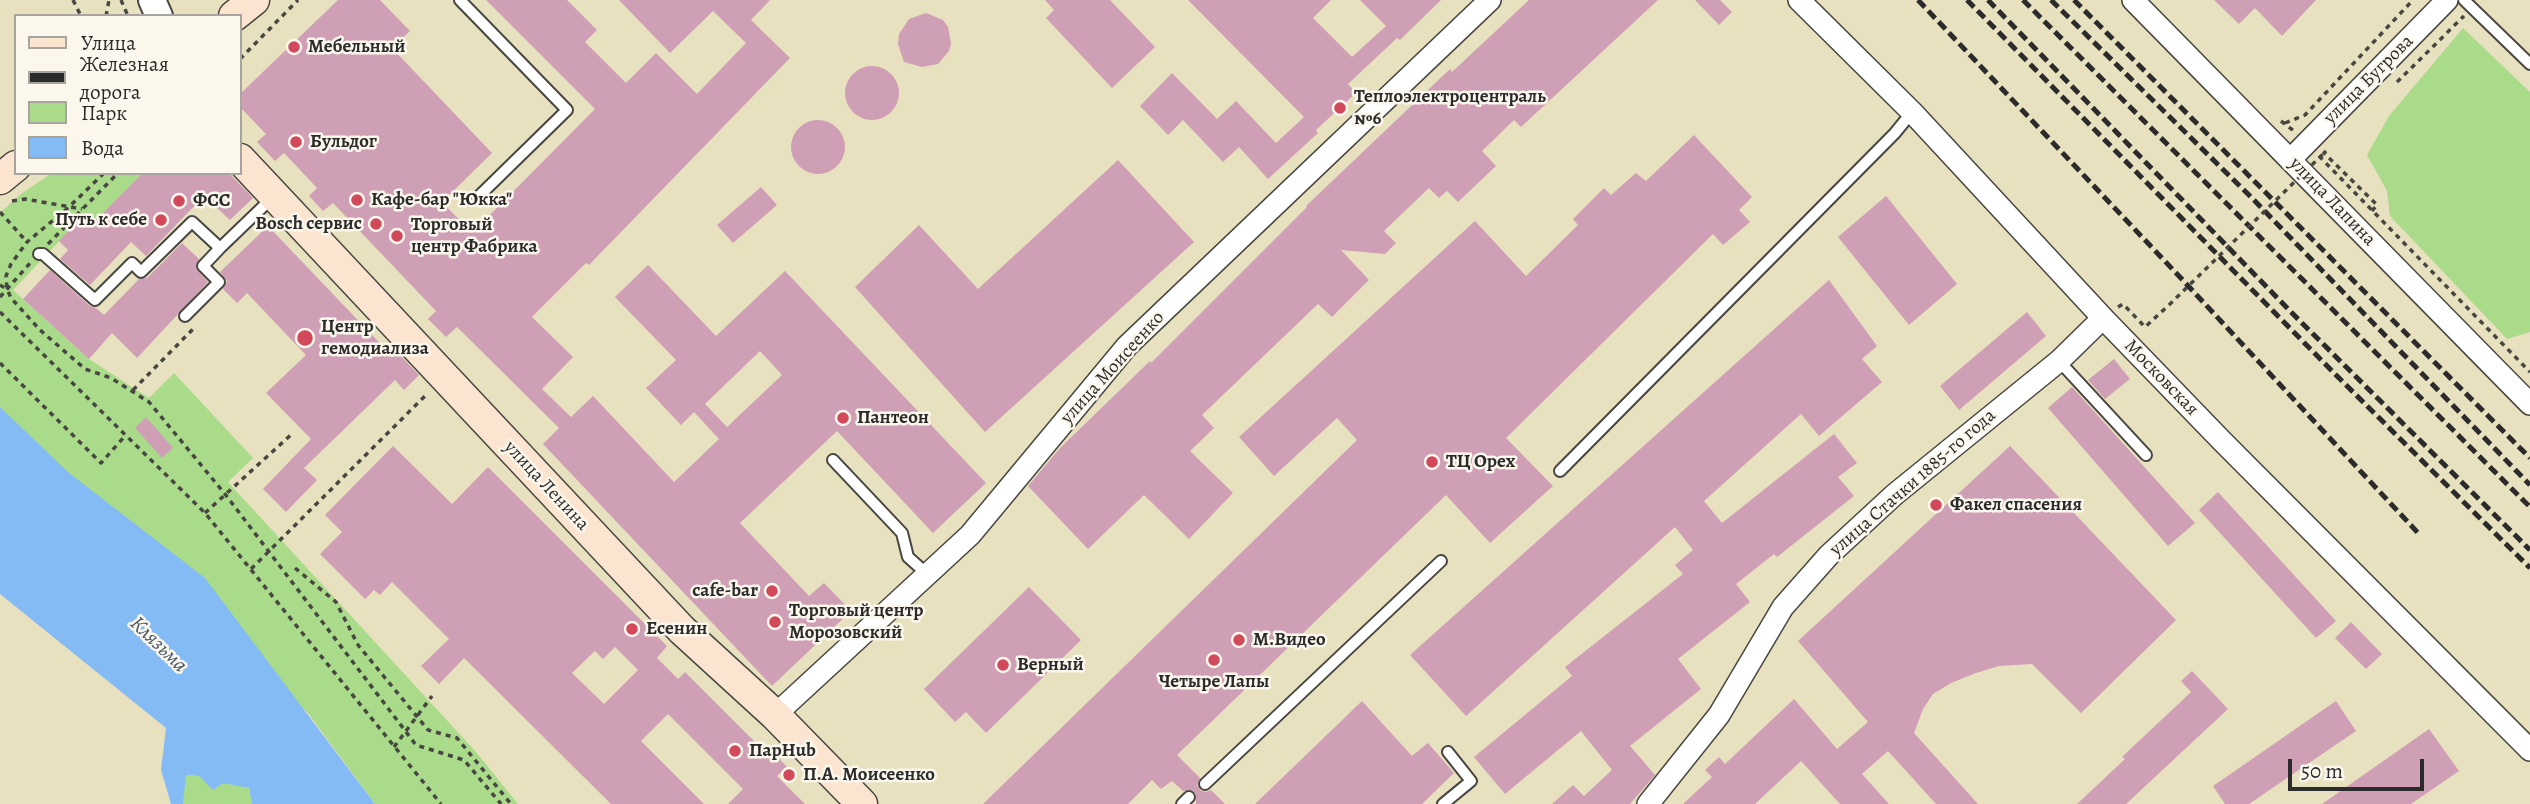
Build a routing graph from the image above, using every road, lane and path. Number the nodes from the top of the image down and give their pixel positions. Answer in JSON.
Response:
{"nodes":[{"id":1,"x":254,"y":0,"type":"edge"},
{"id":2,"x":298,"y":0,"type":"edge"},
{"id":3,"x":460,"y":0,"type":"edge"},
{"id":4,"x":1490,"y":0,"type":"edge"},
{"id":5,"x":1799,"y":0,"type":"edge"},
{"id":6,"x":2133,"y":0,"type":"edge"},
{"id":7,"x":2413,"y":0,"type":"edge"},
{"id":8,"x":2447,"y":0,"type":"edge"},
{"id":9,"x":2464,"y":0,"type":"edge"},
{"id":10,"x":236,"y":14,"type":"edge"},
{"id":11,"x":242,"y":57,"type":"edge"},
{"id":12,"x":2530,"y":64,"type":"edge"},
{"id":13,"x":1912,"y":112,"type":"junction"},
{"id":14,"x":2277,"y":119,"type":"dead end"},
{"id":15,"x":2285,"y":123,"type":"junction"},
{"id":16,"x":2315,"y":148,"type":"junction"},
{"id":17,"x":2290,"y":160,"type":"junction"},
{"id":18,"x":242,"y":161,"type":"edge"},
{"id":19,"x":14,"y":170,"type":"edge"},
{"id":20,"x":102,"y":175,"type":"edge"},
{"id":21,"x":116,"y":175,"type":"edge"},
{"id":22,"x":4,"y":190,"type":"edge"},
{"id":23,"x":274,"y":197,"type":"junction"},
{"id":24,"x":478,"y":197,"type":"dead end"},
{"id":25,"x":69,"y":207,"type":"junction"},
{"id":26,"x":82,"y":209,"type":"junction"},
{"id":27,"x":2371,"y":211,"type":"junction"},
{"id":28,"x":0,"y":212,"type":"edge"},
{"id":29,"x":27,"y":242,"type":"junction"},
{"id":30,"x":220,"y":248,"type":"junction"},
{"id":31,"x":38,"y":254,"type":"junction"},
{"id":32,"x":0,"y":285,"type":"edge"},
{"id":33,"x":7,"y":289,"type":"junction"},
{"id":34,"x":0,"y":297,"type":"edge"},
{"id":35,"x":0,"y":312,"type":"edge"},
{"id":36,"x":185,"y":316,"type":"dead end"},
{"id":37,"x":2106,"y":321,"type":"junction"},
{"id":38,"x":196,"y":326,"type":"dead end"},
{"id":39,"x":2059,"y":360,"type":"junction"},
{"id":40,"x":0,"y":363,"type":"edge"},
{"id":41,"x":2530,"y":372,"type":"edge"},
{"id":42,"x":436,"y":386,"type":"dead end"},
{"id":43,"x":133,"y":390,"type":"junction"},
{"id":44,"x":2530,"y":404,"type":"edge"},
{"id":45,"x":293,"y":433,"type":"dead end"},
{"id":46,"x":125,"y":436,"type":"junction"},
{"id":47,"x":2146,"y":455,"type":"dead end"},
{"id":48,"x":832,"y":460,"type":"dead end"},
{"id":49,"x":1560,"y":471,"type":"dead end"},
{"id":50,"x":225,"y":494,"type":"junction"},
{"id":51,"x":205,"y":513,"type":"junction"},
{"id":52,"x":269,"y":552,"type":"junction"},
{"id":53,"x":1441,"y":561,"type":"dead end"},
{"id":54,"x":295,"y":568,"type":"dead end"},
{"id":55,"x":251,"y":569,"type":"junction"},
{"id":56,"x":926,"y":574,"type":"junction"},
{"id":57,"x":432,"y":695,"type":"dead end"},
{"id":58,"x":775,"y":715,"type":"junction"},
{"id":59,"x":417,"y":716,"type":"junction"},
{"id":60,"x":405,"y":731,"type":"junction"},
{"id":61,"x":394,"y":747,"type":"junction"},
{"id":62,"x":2530,"y":750,"type":"edge"},
{"id":63,"x":1448,"y":752,"type":"dead end"},
{"id":64,"x":1205,"y":784,"type":"dead end"},
{"id":65,"x":441,"y":804,"type":"edge"},
{"id":66,"x":501,"y":804,"type":"edge"},
{"id":67,"x":511,"y":804,"type":"edge"},
{"id":68,"x":862,"y":804,"type":"edge"},
{"id":69,"x":1443,"y":804,"type":"edge"},
{"id":70,"x":1648,"y":804,"type":"edge"}],
"edges":[{"from":1,"to":10,"type":"main road"},
{"from":2,"to":11,"type":"path"},
{"from":3,"to":24,"type":"lane"},
{"from":4,"to":56,"type":"street","name":"улица Моисеенко"},
{"from":5,"to":13,"type":"street","name":"Московская"},
{"from":6,"to":17,"type":"street","name":"улица Лапина"},
{"from":7,"to":15,"type":"path"},
{"from":8,"to":16,"type":"street","name":"улица Бугрова"},
{"from":9,"to":12,"type":"lane"},
{"from":13,"to":37,"type":"street","name":"Московская"},
{"from":13,"to":49,"type":"lane"},
{"from":14,"to":15,"type":"path"},
{"from":15,"to":16,"type":"path"},
{"from":16,"to":17,"type":"street","name":"улица Бугрова"},
{"from":16,"to":27,"type":"path"},
{"from":16,"to":27,"type":"path"},
{"from":16,"to":37,"type":"path","bridge":true},
{"from":17,"to":44,"type":"street","name":"улица Лапина"},
{"from":18,"to":23,"type":"main road","name":"улица Ленина"},
{"from":19,"to":22,"type":"main road"},
{"from":20,"to":25,"type":"path"},
{"from":21,"to":26,"type":"path"},
{"from":22,"to":25,"type":"path"},
{"from":23,"to":30,"type":"lane"},
{"from":23,"to":58,"type":"main road","name":"улица Ленина"},
{"from":25,"to":26,"type":"path"},
{"from":25,"to":29,"type":"path"},
{"from":26,"to":31,"type":"path"},
{"from":27,"to":41,"type":"path"},
{"from":28,"to":29,"type":"path"},
{"from":29,"to":33,"type":"path"},
{"from":30,"to":31,"type":"lane"},
{"from":30,"to":36,"type":"lane"},
{"from":31,"to":33,"type":"path"},
{"from":32,"to":33,"type":"path"},
{"from":33,"to":34,"type":"path"},
{"from":33,"to":43,"type":"path"},
{"from":35,"to":46,"type":"path"},
{"from":37,"to":39,"type":"street","name":"улица Стачки 1885-го года"},
{"from":37,"to":62,"type":"street","name":"Московская"},
{"from":38,"to":43,"type":"path"},
{"from":39,"to":47,"type":"lane"},
{"from":39,"to":70,"type":"street","name":"улица Стачки 1885-го года"},
{"from":40,"to":46,"type":"path"},
{"from":42,"to":52,"type":"path"},
{"from":43,"to":50,"type":"path"},
{"from":45,"to":50,"type":"path"},
{"from":46,"to":51,"type":"path"},
{"from":48,"to":56,"type":"lane"},
{"from":50,"to":51,"type":"path"},
{"from":50,"to":52,"type":"path"},
{"from":51,"to":55,"type":"path"},
{"from":52,"to":55,"type":"path"},
{"from":52,"to":60,"type":"path"},
{"from":53,"to":64,"type":"lane"},
{"from":54,"to":59,"type":"path"},
{"from":55,"to":61,"type":"path"},
{"from":56,"to":58,"type":"street","name":"улица Моисеенко"},
{"from":57,"to":59,"type":"path"},
{"from":58,"to":68,"type":"main road","name":"улица Ленина"},
{"from":59,"to":60,"type":"path"},
{"from":59,"to":67,"type":"path"},
{"from":60,"to":61,"type":"path"},
{"from":60,"to":66,"type":"path"},
{"from":61,"to":65,"type":"path"},
{"from":63,"to":69,"type":"lane"}]}
